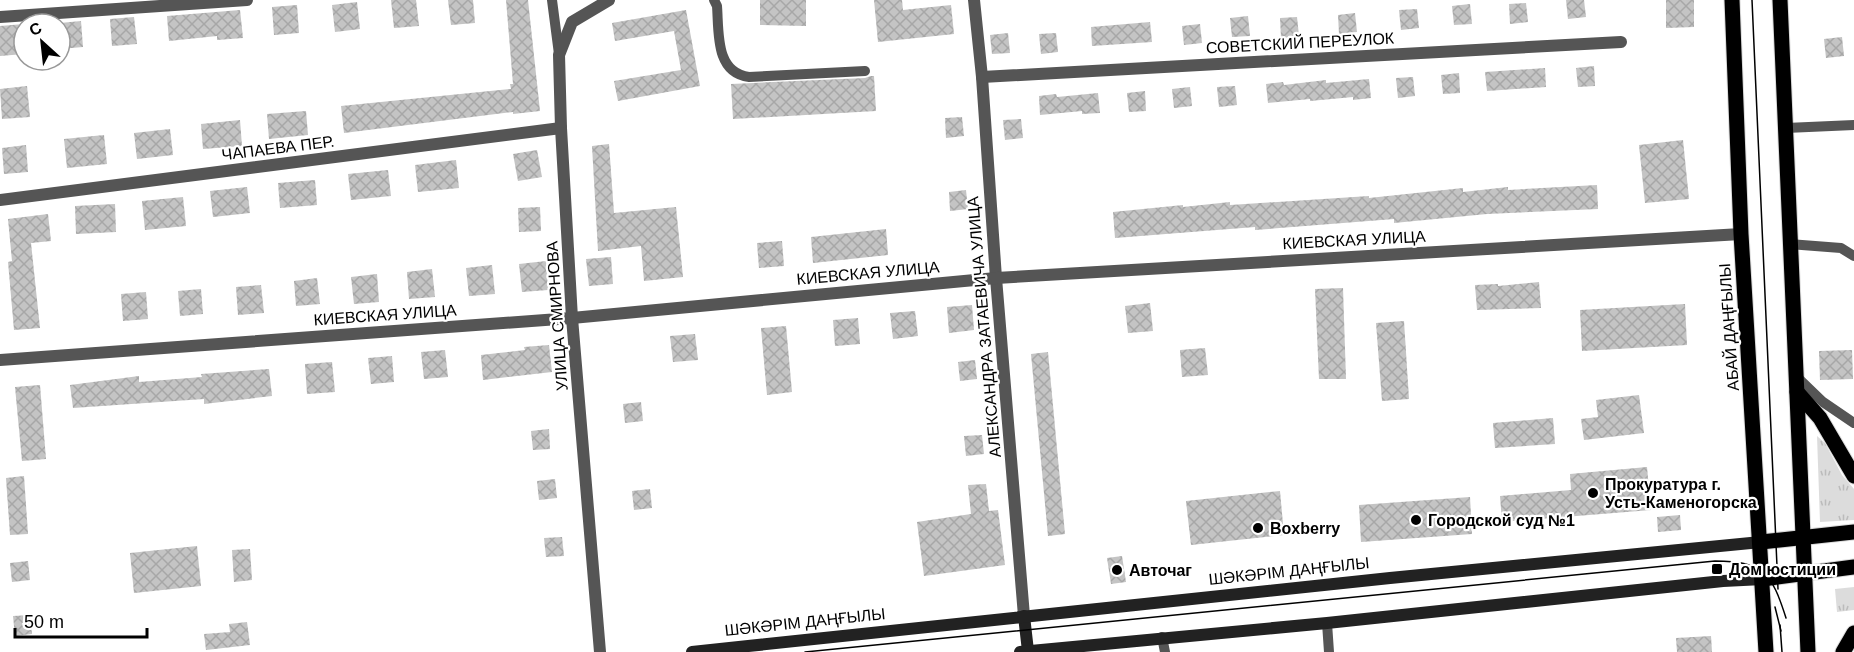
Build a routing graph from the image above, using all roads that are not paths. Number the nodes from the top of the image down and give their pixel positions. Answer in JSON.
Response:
{"nodes":[{"id":1,"x":247,"y":0,"type":"edge"},
{"id":2,"x":552,"y":0,"type":"edge"},
{"id":3,"x":609,"y":0,"type":"edge"},
{"id":4,"x":714,"y":0,"type":"edge"},
{"id":5,"x":974,"y":0,"type":"edge"},
{"id":6,"x":1732,"y":0,"type":"edge"},
{"id":7,"x":1780,"y":0,"type":"edge"},
{"id":8,"x":0,"y":17,"type":"edge"},
{"id":9,"x":1620,"y":42,"type":"dead end"},
{"id":10,"x":559,"y":55,"type":"junction"},
{"id":11,"x":865,"y":71,"type":"dead end"},
{"id":12,"x":982,"y":77,"type":"junction"},
{"id":13,"x":1854,"y":125,"type":"edge"},
{"id":14,"x":561,"y":128,"type":"junction"},
{"id":15,"x":1786,"y":128,"type":"junction"},
{"id":16,"x":0,"y":200,"type":"edge"},
{"id":17,"x":1741,"y":234,"type":"junction"},
{"id":18,"x":1789,"y":244,"type":"junction"},
{"id":19,"x":1854,"y":256,"type":"edge"},
{"id":20,"x":996,"y":278,"type":"junction"},
{"id":21,"x":572,"y":318,"type":"junction"},
{"id":22,"x":0,"y":360,"type":"edge"},
{"id":23,"x":1795,"y":375,"type":"junction"},
{"id":24,"x":1797,"y":392,"type":"junction"},
{"id":25,"x":1854,"y":423,"type":"edge"},
{"id":26,"x":1854,"y":476,"type":"edge"},
{"id":27,"x":1854,"y":532,"type":"edge"},
{"id":28,"x":1802,"y":538,"type":"junction"},
{"id":29,"x":1761,"y":542,"type":"junction"},
{"id":30,"x":1854,"y":567,"type":"edge"},
{"id":31,"x":1804,"y":573,"type":"junction"},
{"id":32,"x":1763,"y":579,"type":"junction"},
{"id":33,"x":1024,"y":616,"type":"junction"},
{"id":34,"x":1327,"y":623,"type":"junction"},
{"id":35,"x":1854,"y":633,"type":"edge"},
{"id":36,"x":1162,"y":637,"type":"junction"},
{"id":37,"x":600,"y":652,"type":"edge"},
{"id":38,"x":692,"y":652,"type":"edge"},
{"id":39,"x":1024,"y":652,"type":"edge"},
{"id":40,"x":1165,"y":652,"type":"edge"},
{"id":41,"x":1329,"y":652,"type":"edge"},
{"id":42,"x":1766,"y":652,"type":"edge"},
{"id":43,"x":1808,"y":652,"type":"edge"},
{"id":44,"x":1842,"y":652,"type":"edge"}],
"edges":[{"from":1,"to":8,"type":"street"},
{"from":2,"to":10,"type":"lane"},
{"from":3,"to":10,"type":"street","name":"УЛИЦА СМИРНОВА"},
{"from":4,"to":11,"type":"lane"},
{"from":5,"to":12,"type":"street","name":"АЛЕКСАНДРА ЗАТАЕВИЧА УЛИЦА"},
{"from":6,"to":17,"type":"main road","name":"АБАЙ ДАҢҒЫЛЫ"},
{"from":7,"to":15,"type":"main road"},
{"from":9,"to":12,"type":"street","name":"СОВЕТСКИЙ ПЕРЕУЛОК"},
{"from":10,"to":14,"type":"street","name":"УЛИЦА СМИРНОВА"},
{"from":12,"to":20,"type":"street","name":"АЛЕКСАНДРА ЗАТАЕВИЧА УЛИЦА"},
{"from":13,"to":15,"type":"lane"},
{"from":14,"to":16,"type":"street","name":"ЧАПАЕВА ПЕР."},
{"from":14,"to":21,"type":"street","name":"УЛИЦА СМИРНОВА"},
{"from":15,"to":18,"type":"main road"},
{"from":17,"to":20,"type":"street","name":"КИЕВСКАЯ УЛИЦА"},
{"from":17,"to":29,"type":"main road","name":"АБАЙ ДАҢҒЫЛЫ"},
{"from":18,"to":19,"type":"lane"},
{"from":18,"to":23,"type":"main road"},
{"from":20,"to":21,"type":"street","name":"КИЕВСКАЯ УЛИЦА"},
{"from":20,"to":33,"type":"street","name":"АЛЕКСАНДРА ЗАТАЕВИЧА УЛИЦА"},
{"from":21,"to":22,"type":"street","name":"КИЕВСКАЯ УЛИЦА"},
{"from":21,"to":37,"type":"street","name":"УЛИЦА СМИРНОВА"},
{"from":23,"to":24,"type":"main road"},
{"from":23,"to":25,"type":"lane"},
{"from":24,"to":26,"type":"main road"},
{"from":24,"to":28,"type":"main road"},
{"from":27,"to":28,"type":"main road","name":"ШӘКӘРІМ ДАҢҒЫЛЫ"},
{"from":28,"to":29,"type":"main road","name":"ШӘКӘРІМ ДАҢҒЫЛЫ"},
{"from":28,"to":31,"type":"main road"},
{"from":29,"to":32,"type":"main road","name":"АБАЙ ДАҢҒЫЛЫ"},
{"from":29,"to":33,"type":"main road","name":"ШӘКӘРІМ ДАҢҒЫЛЫ"},
{"from":30,"to":31,"type":"main road"},
{"from":31,"to":32,"type":"main road"},
{"from":31,"to":43,"type":"main road"},
{"from":32,"to":34,"type":"main road"},
{"from":32,"to":42,"type":"main road","name":"АБАЙ ДАҢҒЫЛЫ"},
{"from":33,"to":38,"type":"main road","name":"ШӘКӘРІМ ДАҢҒЫЛЫ"},
{"from":33,"to":39,"type":"main road","name":"АЛЕКСАНДРА ЗАТАЕВИЧА УЛИЦА"},
{"from":34,"to":36,"type":"main road"},
{"from":34,"to":41,"type":"lane"},
{"from":35,"to":44,"type":"main road"},
{"from":36,"to":39,"type":"main road"},
{"from":36,"to":40,"type":"lane"}]}
